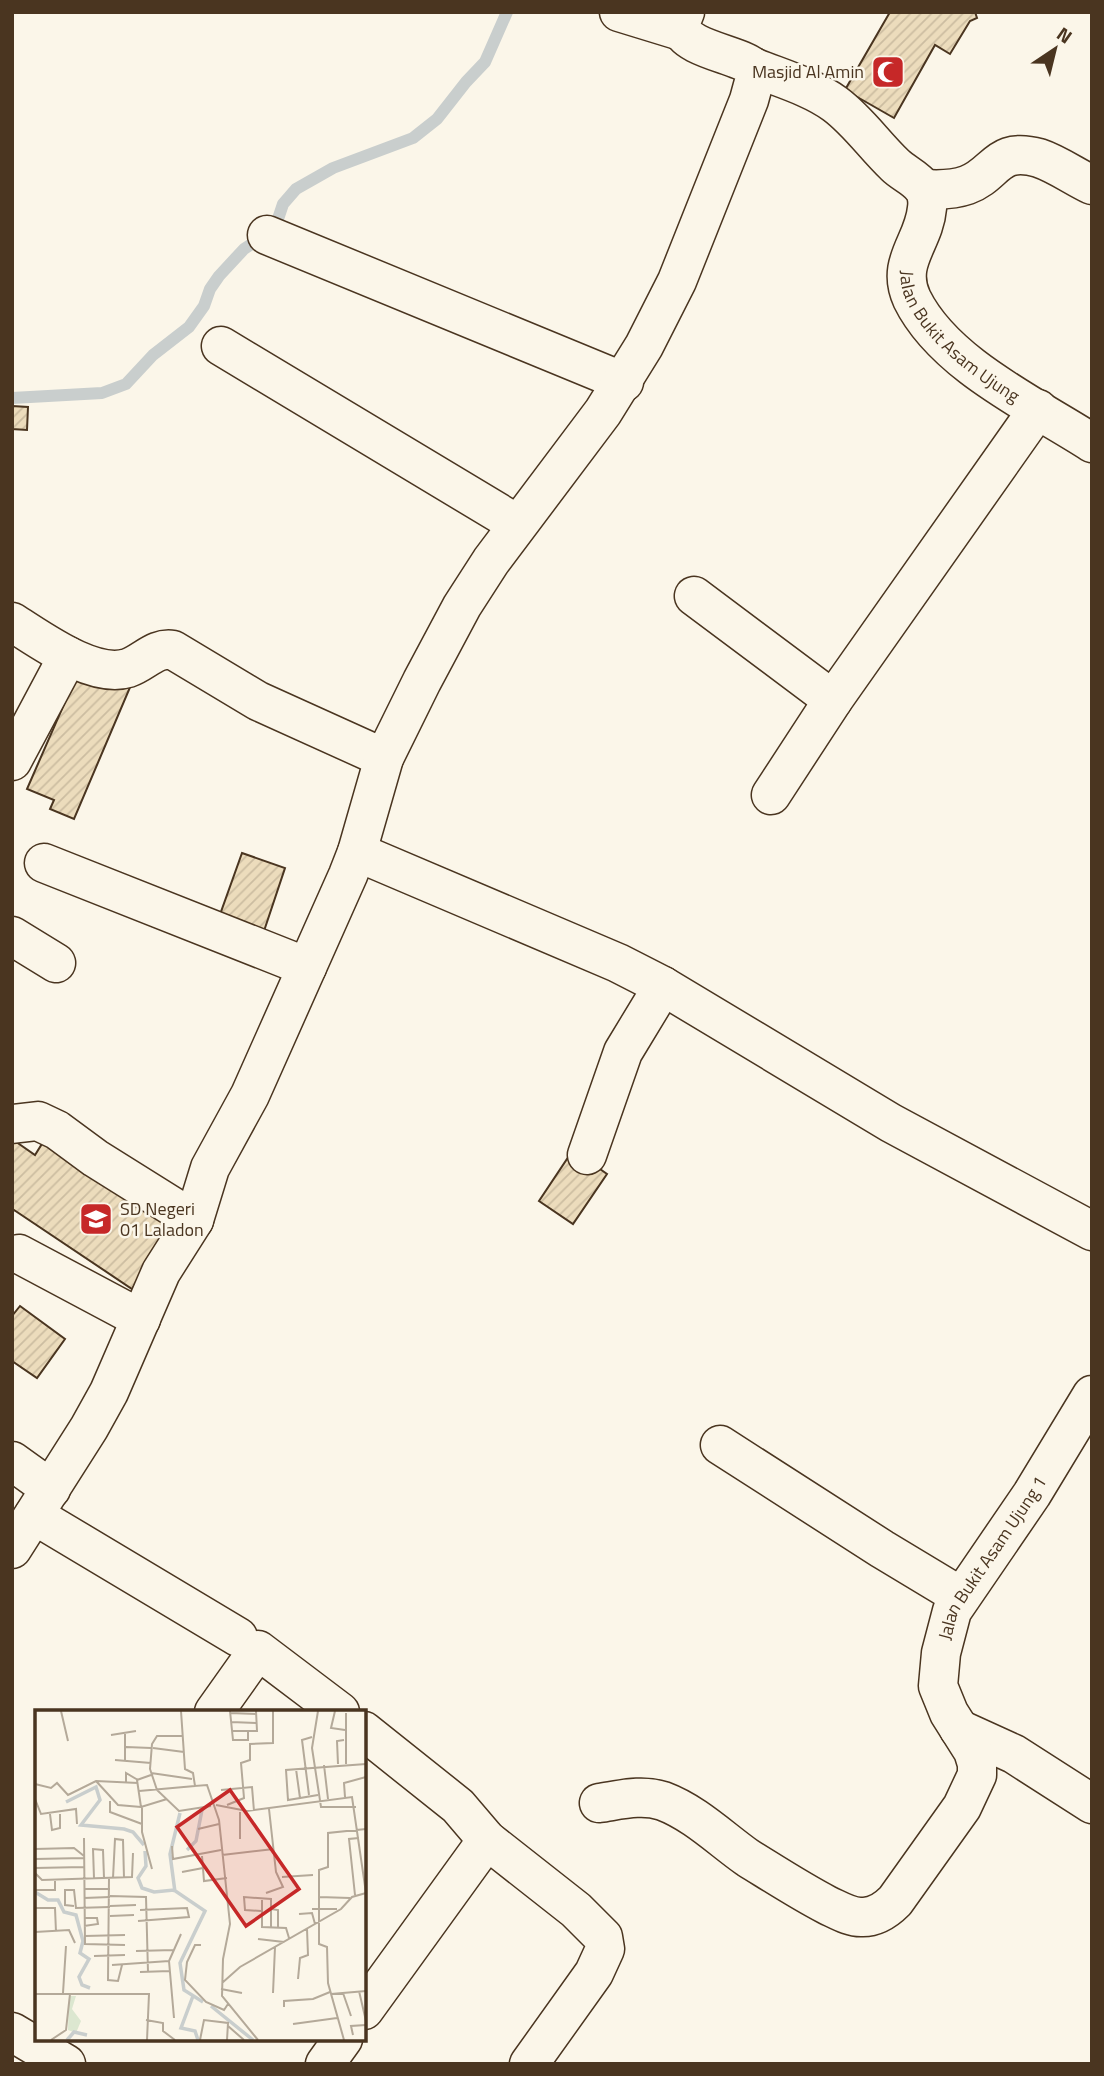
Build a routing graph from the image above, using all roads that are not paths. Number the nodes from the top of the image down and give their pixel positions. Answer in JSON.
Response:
{"nodes":[{"id":1,"x":619,"y":12,"type":"edge"},
{"id":2,"x":683,"y":22,"type":"edge"},
{"id":3,"x":753,"y":67,"type":"junction"},
{"id":4,"x":1092,"y":186,"type":"edge"},
{"id":5,"x":924,"y":189,"type":"junction"},
{"id":6,"x":267,"y":235,"type":"dead end"},
{"id":7,"x":221,"y":346,"type":"dead end"},
{"id":8,"x":624,"y":382,"type":"junction"},
{"id":9,"x":1038,"y":409,"type":"junction"},
{"id":10,"x":1092,"y":443,"type":"edge"},
{"id":11,"x":517,"y":524,"type":"junction"},
{"id":12,"x":694,"y":596,"type":"dead end"},
{"id":13,"x":12,"y":622,"type":"edge"},
{"id":14,"x":68,"y":656,"type":"junction"},
{"id":15,"x":833,"y":700,"type":"junction"},
{"id":16,"x":384,"y":758,"type":"junction"},
{"id":17,"x":12,"y":761,"type":"edge"},
{"id":18,"x":771,"y":795,"type":"dead end"},
{"id":19,"x":357,"y":852,"type":"junction"},
{"id":20,"x":44,"y":863,"type":"dead end"},
{"id":21,"x":12,"y":936,"type":"edge"},
{"id":22,"x":56,"y":964,"type":"dead end"},
{"id":23,"x":307,"y":967,"type":"junction"},
{"id":24,"x":663,"y":986,"type":"junction"},
{"id":25,"x":12,"y":1124,"type":"edge"},
{"id":26,"x":587,"y":1155,"type":"dead end"},
{"id":27,"x":194,"y":1220,"type":"junction"},
{"id":28,"x":1092,"y":1231,"type":"edge"},
{"id":29,"x":19,"y":1254,"type":"dead end"},
{"id":30,"x":141,"y":1319,"type":"junction"},
{"id":31,"x":1092,"y":1395,"type":"edge"},
{"id":32,"x":720,"y":1445,"type":"dead end"},
{"id":33,"x":12,"y":1461,"type":"edge"},
{"id":34,"x":42,"y":1502,"type":"junction"},
{"id":35,"x":12,"y":1549,"type":"edge"},
{"id":36,"x":960,"y":1596,"type":"junction"},
{"id":37,"x":238,"y":1637,"type":"dead end"},
{"id":38,"x":215,"y":1710,"type":"edge"},
{"id":39,"x":337,"y":1710,"type":"edge"},
{"id":40,"x":959,"y":1729,"type":"junction"},
{"id":41,"x":367,"y":1740,"type":"edge"},
{"id":42,"x":599,"y":1803,"type":"dead end"},
{"id":43,"x":1092,"y":1804,"type":"edge"},
{"id":44,"x":487,"y":1840,"type":"junction"},
{"id":45,"x":366,"y":2007,"type":"edge"},
{"id":46,"x":12,"y":2032,"type":"edge"},
{"id":47,"x":342,"y":2041,"type":"edge"},
{"id":48,"x":66,"y":2064,"type":"edge"},
{"id":49,"x":325,"y":2064,"type":"edge"},
{"id":50,"x":529,"y":2064,"type":"edge"}],
"edges":[{"from":1,"to":2,"type":"street"},
{"from":2,"to":3,"type":"street"},
{"from":3,"to":5,"type":"street"},
{"from":3,"to":8,"type":"street"},
{"from":4,"to":5,"type":"street"},
{"from":5,"to":9,"type":"street","name":"Jalan Bukit Asam Ujung"},
{"from":6,"to":8,"type":"street"},
{"from":7,"to":11,"type":"street"},
{"from":8,"to":11,"type":"street"},
{"from":9,"to":10,"type":"street","name":"Jalan Bukit Asam Ujung"},
{"from":9,"to":15,"type":"street"},
{"from":11,"to":16,"type":"street"},
{"from":12,"to":15,"type":"street"},
{"from":13,"to":14,"type":"street"},
{"from":14,"to":16,"type":"street"},
{"from":14,"to":17,"type":"street"},
{"from":15,"to":18,"type":"street"},
{"from":16,"to":19,"type":"street"},
{"from":19,"to":23,"type":"street"},
{"from":19,"to":24,"type":"street"},
{"from":20,"to":23,"type":"street"},
{"from":21,"to":22,"type":"street"},
{"from":23,"to":27,"type":"street"},
{"from":24,"to":26,"type":"street"},
{"from":24,"to":28,"type":"street"},
{"from":25,"to":27,"type":"street"},
{"from":27,"to":30,"type":"street"},
{"from":29,"to":30,"type":"street"},
{"from":30,"to":34,"type":"street"},
{"from":31,"to":36,"type":"street","name":"Jalan Bukit Asam Ujung 1"},
{"from":32,"to":36,"type":"street"},
{"from":33,"to":34,"type":"street"},
{"from":34,"to":35,"type":"street"},
{"from":34,"to":37,"type":"street"},
{"from":36,"to":40,"type":"street","name":"Jalan Bukit Asam Ujung 1"},
{"from":38,"to":39,"type":"street"},
{"from":40,"to":42,"type":"street","name":"Jalan Bukit Asam Ujung 1"},
{"from":40,"to":43,"type":"street"},
{"from":41,"to":44,"type":"street"},
{"from":44,"to":45,"type":"street"},
{"from":44,"to":50,"type":"street"},
{"from":46,"to":48,"type":"street"},
{"from":47,"to":49,"type":"street"}]}
